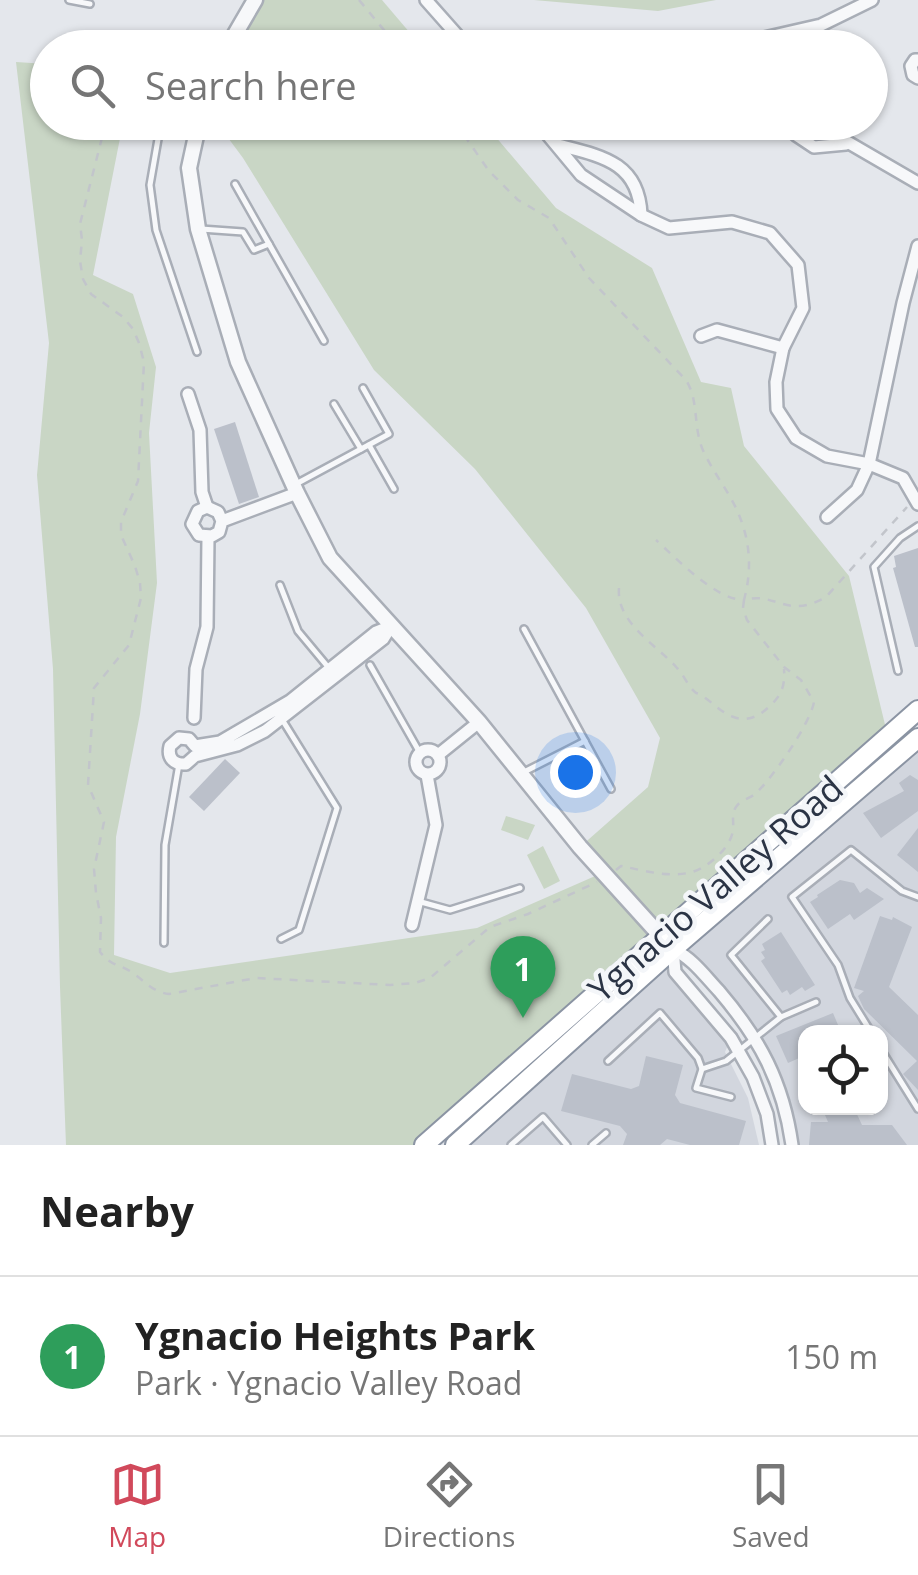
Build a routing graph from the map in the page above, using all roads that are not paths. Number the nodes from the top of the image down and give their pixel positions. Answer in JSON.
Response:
{"nodes":[{"id":1,"x":69,"y":0,"type":"edge"},
{"id":2,"x":256,"y":0,"type":"edge"},
{"id":3,"x":426,"y":0,"type":"edge"},
{"id":4,"x":872,"y":0,"type":"edge"},
{"id":5,"x":90,"y":4,"type":"dead end"},
{"id":6,"x":238,"y":30,"type":"edge"},
{"id":7,"x":452,"y":30,"type":"edge"},
{"id":8,"x":799,"y":30,"type":"edge"},
{"id":9,"x":918,"y":60,"type":"edge"},
{"id":10,"x":918,"y":78,"type":"edge"},
{"id":11,"x":158,"y":140,"type":"edge"},
{"id":12,"x":195,"y":140,"type":"edge"},
{"id":13,"x":553,"y":140,"type":"edge"},
{"id":14,"x":804,"y":140,"type":"edge"},
{"id":15,"x":840,"y":140,"type":"edge"},
{"id":16,"x":556,"y":144,"type":"junction"},
{"id":17,"x":846,"y":144,"type":"junction"},
{"id":18,"x":918,"y":183,"type":"edge"},
{"id":19,"x":234,"y":184,"type":"dead end"},
{"id":20,"x":641,"y":214,"type":"junction"},
{"id":21,"x":198,"y":229,"type":"junction"},
{"id":22,"x":269,"y":244,"type":"junction"},
{"id":23,"x":918,"y":246,"type":"edge"},
{"id":24,"x":701,"y":336,"type":"dead end"},
{"id":25,"x":324,"y":341,"type":"dead end"},
{"id":26,"x":783,"y":348,"type":"junction"},
{"id":27,"x":197,"y":352,"type":"dead end"},
{"id":28,"x":363,"y":388,"type":"dead end"},
{"id":29,"x":188,"y":394,"type":"dead end"},
{"id":30,"x":334,"y":404,"type":"dead end"},
{"id":31,"x":369,"y":444,"type":"junction"},
{"id":32,"x":361,"y":449,"type":"junction"},
{"id":33,"x":869,"y":464,"type":"junction"},
{"id":34,"x":295,"y":489,"type":"junction"},
{"id":35,"x":394,"y":489,"type":"dead end"},
{"id":36,"x":916,"y":501,"type":"edge"},
{"id":37,"x":207,"y":508,"type":"junction"},
{"id":38,"x":826,"y":517,"type":"dead end"},
{"id":39,"x":222,"y":521,"type":"junction"},
{"id":40,"x":918,"y":526,"type":"edge"},
{"id":41,"x":208,"y":537,"type":"junction"},
{"id":42,"x":280,"y":585,"type":"dead end"},
{"id":43,"x":391,"y":626,"type":"junction"},
{"id":44,"x":524,"y":629,"type":"dead end"},
{"id":45,"x":370,"y":665,"type":"dead end"},
{"id":46,"x":898,"y":671,"type":"dead end"},
{"id":47,"x":332,"y":673,"type":"junction"},
{"id":48,"x":918,"y":710,"type":"edge"},
{"id":49,"x":279,"y":715,"type":"junction"},
{"id":50,"x":194,"y":718,"type":"dead end"},
{"id":51,"x":479,"y":722,"type":"junction"},
{"id":52,"x":918,"y":738,"type":"edge"},
{"id":53,"x":585,"y":741,"type":"junction"},
{"id":54,"x":420,"y":752,"type":"junction"},
{"id":55,"x":438,"y":755,"type":"junction"},
{"id":56,"x":179,"y":764,"type":"junction"},
{"id":57,"x":522,"y":774,"type":"junction"},
{"id":58,"x":427,"y":775,"type":"junction"},
{"id":59,"x":611,"y":789,"type":"dead end"},
{"id":60,"x":520,"y":888,"type":"dead end"},
{"id":61,"x":918,"y":897,"type":"edge"},
{"id":62,"x":418,"y":901,"type":"junction"},
{"id":63,"x":768,"y":918,"type":"dead end"},
{"id":64,"x":412,"y":925,"type":"dead end"},
{"id":65,"x":281,"y":939,"type":"dead end"},
{"id":66,"x":164,"y":943,"type":"dead end"},
{"id":67,"x":666,"y":943,"type":"junction"},
{"id":68,"x":816,"y":1002,"type":"dead end"},
{"id":69,"x":781,"y":1017,"type":"junction"},
{"id":70,"x":867,"y":1025,"type":"edge"},
{"id":71,"x":755,"y":1038,"type":"junction"},
{"id":72,"x":738,"y":1050,"type":"junction"},
{"id":73,"x":608,"y":1061,"type":"dead end"},
{"id":74,"x":888,"y":1061,"type":"edge"},
{"id":75,"x":702,"y":1069,"type":"junction"},
{"id":76,"x":731,"y":1098,"type":"dead end"},
{"id":77,"x":918,"y":1109,"type":"edge"},
{"id":78,"x":606,"y":1133,"type":"dead end"},
{"id":79,"x":518,"y":1138,"type":"junction"},
{"id":80,"x":424,"y":1145,"type":"edge"},
{"id":81,"x":455,"y":1145,"type":"edge"},
{"id":82,"x":510,"y":1145,"type":"edge"},
{"id":83,"x":524,"y":1145,"type":"edge"},
{"id":84,"x":568,"y":1145,"type":"edge"},
{"id":85,"x":592,"y":1145,"type":"edge"},
{"id":86,"x":772,"y":1145,"type":"edge"},
{"id":87,"x":792,"y":1145,"type":"edge"}],
"edges":[{"from":1,"to":5,"type":"lane"},
{"from":2,"to":6,"type":"street"},
{"from":3,"to":7,"type":"street"},
{"from":4,"to":8,"type":"street"},
{"from":9,"to":10,"type":"street"},
{"from":11,"to":27,"type":"lane"},
{"from":12,"to":21,"type":"street"},
{"from":13,"to":16,"type":"street"},
{"from":14,"to":17,"type":"street"},
{"from":15,"to":17,"type":"street"},
{"from":16,"to":20,"type":"street"},
{"from":16,"to":20,"type":"street"},
{"from":17,"to":18,"type":"street"},
{"from":19,"to":22,"type":"lane"},
{"from":20,"to":26,"type":"street"},
{"from":21,"to":22,"type":"lane"},
{"from":21,"to":34,"type":"street"},
{"from":22,"to":25,"type":"lane"},
{"from":23,"to":33,"type":"street"},
{"from":24,"to":26,"type":"street"},
{"from":26,"to":33,"type":"street"},
{"from":28,"to":31,"type":"lane"},
{"from":29,"to":37,"type":"street"},
{"from":30,"to":32,"type":"lane"},
{"from":31,"to":32,"type":"lane"},
{"from":31,"to":35,"type":"lane"},
{"from":32,"to":34,"type":"lane"},
{"from":33,"to":36,"type":"street"},
{"from":33,"to":38,"type":"street"},
{"from":34,"to":39,"type":"street"},
{"from":34,"to":43,"type":"street"},
{"from":37,"to":39,"type":"street"},
{"from":37,"to":41,"type":"street"},
{"from":39,"to":41,"type":"street"},
{"from":40,"to":46,"type":"lane"},
{"from":41,"to":50,"type":"street"},
{"from":42,"to":47,"type":"lane"},
{"from":43,"to":47,"type":"street"},
{"from":43,"to":51,"type":"street"},
{"from":44,"to":53,"type":"lane"},
{"from":45,"to":54,"type":"lane"},
{"from":47,"to":49,"type":"street"},
{"from":48,"to":67,"type":"highway","name":"Ygnacio Valley Road"},
{"from":49,"to":56,"type":"street"},
{"from":49,"to":56,"type":"street"},
{"from":49,"to":65,"type":"lane"},
{"from":51,"to":55,"type":"street"},
{"from":51,"to":57,"type":"street"},
{"from":52,"to":67,"type":"highway","name":"Ygnacio Valley Road"},
{"from":53,"to":57,"type":"lane"},
{"from":53,"to":59,"type":"lane"},
{"from":54,"to":55,"type":"street"},
{"from":54,"to":58,"type":"street"},
{"from":55,"to":58,"type":"street"},
{"from":56,"to":66,"type":"lane"},
{"from":57,"to":67,"type":"street"},
{"from":58,"to":62,"type":"street"},
{"from":60,"to":62,"type":"lane"},
{"from":61,"to":70,"type":"lane"},
{"from":62,"to":64,"type":"street"},
{"from":63,"to":69,"type":"lane"},
{"from":67,"to":71,"type":"street"},
{"from":67,"to":72,"type":"street"},
{"from":67,"to":80,"type":"highway","name":"Ygnacio Valley Road"},
{"from":67,"to":81,"type":"highway","name":"Ygnacio Valley Road"},
{"from":68,"to":69,"type":"lane"},
{"from":69,"to":71,"type":"lane"},
{"from":71,"to":72,"type":"lane"},
{"from":71,"to":87,"type":"street"},
{"from":72,"to":75,"type":"lane"},
{"from":72,"to":86,"type":"street"},
{"from":73,"to":75,"type":"lane"},
{"from":74,"to":77,"type":"lane"},
{"from":75,"to":76,"type":"lane"},
{"from":78,"to":85,"type":"lane"},
{"from":79,"to":82,"type":"lane"},
{"from":79,"to":83,"type":"lane"},
{"from":79,"to":84,"type":"lane"}]}
